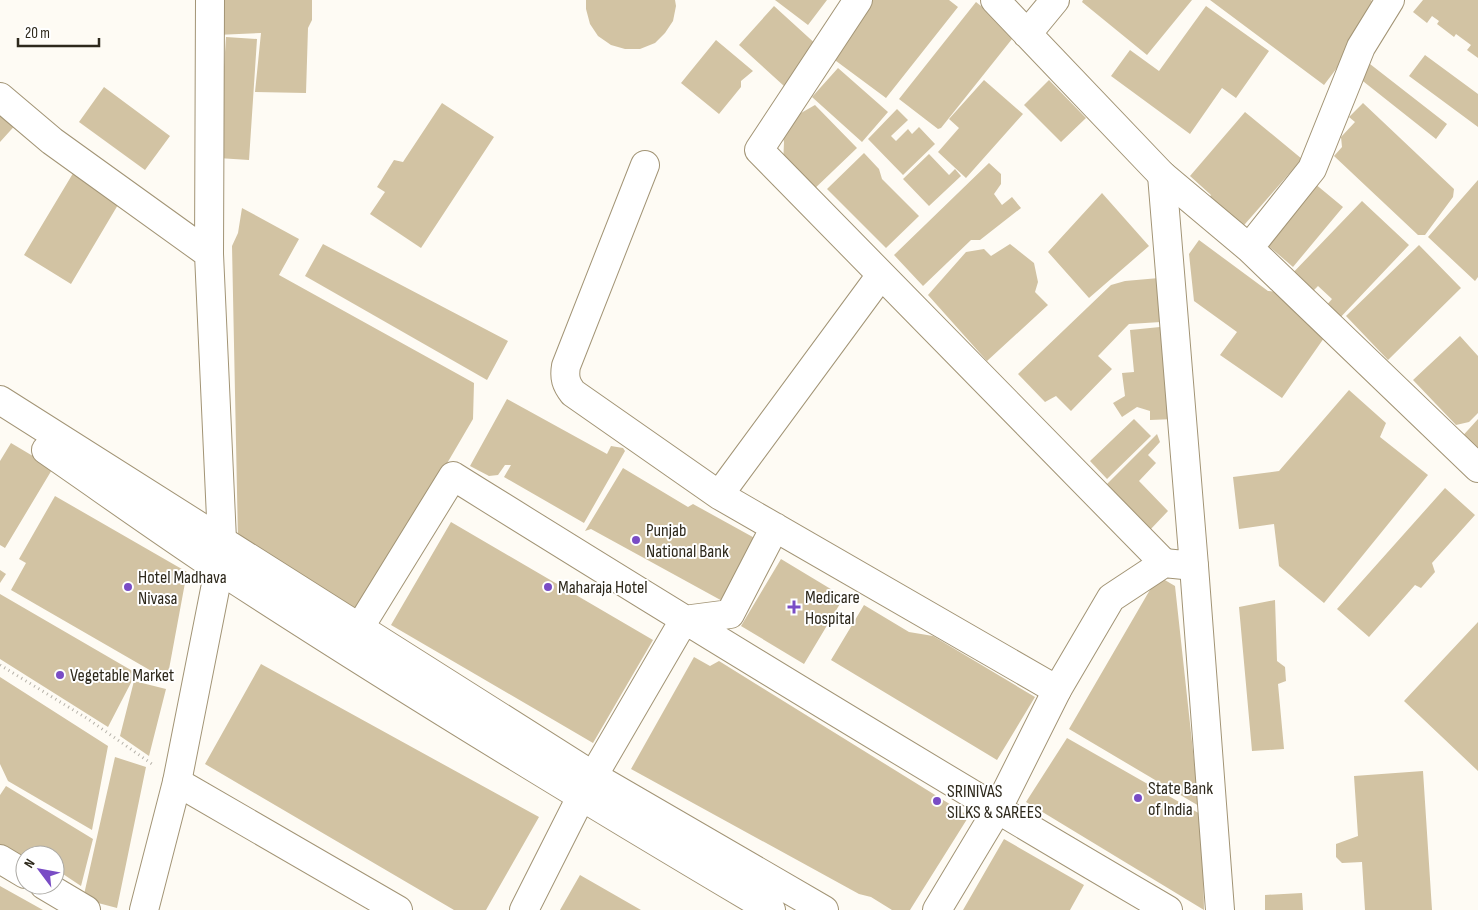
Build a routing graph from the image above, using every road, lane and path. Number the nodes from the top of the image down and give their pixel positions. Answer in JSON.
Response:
{"nodes":[{"id":1,"x":210,"y":0,"type":"edge"},
{"id":2,"x":858,"y":0,"type":"edge"},
{"id":3,"x":995,"y":0,"type":"edge"},
{"id":4,"x":1056,"y":0,"type":"edge"},
{"id":5,"x":1389,"y":1,"type":"edge"},
{"id":6,"x":1028,"y":34,"type":"junction"},
{"id":7,"x":0,"y":97,"type":"edge"},
{"id":8,"x":645,"y":164,"type":"dead end"},
{"id":9,"x":1162,"y":175,"type":"junction"},
{"id":10,"x":1249,"y":248,"type":"junction"},
{"id":11,"x":209,"y":254,"type":"junction"},
{"id":12,"x":881,"y":275,"type":"junction"},
{"id":13,"x":0,"y":400,"type":"edge"},
{"id":14,"x":0,"y":418,"type":"edge"},
{"id":15,"x":1478,"y":468,"type":"edge"},
{"id":16,"x":719,"y":495,"type":"junction"},
{"id":17,"x":775,"y":527,"type":"junction"},
{"id":18,"x":222,"y":540,"type":"junction"},
{"id":19,"x":1164,"y":563,"type":"junction"},
{"id":20,"x":1194,"y":566,"type":"junction"},
{"id":21,"x":219,"y":569,"type":"junction"},
{"id":22,"x":684,"y":620,"type":"junction"},
{"id":23,"x":360,"y":627,"type":"junction"},
{"id":24,"x":346,"y":650,"type":"junction"},
{"id":25,"x":0,"y":665,"type":"edge"},
{"id":26,"x":1057,"y":690,"type":"junction"},
{"id":27,"x":177,"y":782,"type":"junction"},
{"id":28,"x":588,"y":787,"type":"junction"},
{"id":29,"x":997,"y":810,"type":"junction"},
{"id":30,"x":0,"y":859,"type":"edge"},
{"id":31,"x":15,"y":868,"type":"edge"},
{"id":32,"x":61,"y":895,"type":"edge"},
{"id":33,"x":86,"y":910,"type":"edge"},
{"id":34,"x":144,"y":910,"type":"edge"},
{"id":35,"x":398,"y":910,"type":"edge"},
{"id":36,"x":524,"y":910,"type":"edge"},
{"id":37,"x":771,"y":910,"type":"edge"},
{"id":38,"x":824,"y":910,"type":"edge"},
{"id":39,"x":937,"y":910,"type":"edge"},
{"id":40,"x":1168,"y":910,"type":"edge"},
{"id":41,"x":1220,"y":910,"type":"edge"}],
"edges":[{"from":1,"to":11,"type":"street"},
{"from":2,"to":12,"type":"street"},
{"from":3,"to":6,"type":"street"},
{"from":4,"to":6,"type":"street"},
{"from":5,"to":10,"type":"street"},
{"from":6,"to":9,"type":"street"},
{"from":7,"to":11,"type":"street"},
{"from":8,"to":16,"type":"street"},
{"from":9,"to":10,"type":"street"},
{"from":9,"to":20,"type":"street"},
{"from":10,"to":15,"type":"street"},
{"from":11,"to":18,"type":"street"},
{"from":12,"to":16,"type":"street"},
{"from":12,"to":19,"type":"street"},
{"from":13,"to":18,"type":"street"},
{"from":14,"to":21,"type":"street"},
{"from":16,"to":17,"type":"street"},
{"from":17,"to":22,"type":"street"},
{"from":17,"to":26,"type":"street"},
{"from":18,"to":21,"type":"street"},
{"from":18,"to":23,"type":"street"},
{"from":19,"to":20,"type":"street"},
{"from":19,"to":26,"type":"street"},
{"from":20,"to":41,"type":"street"},
{"from":21,"to":24,"type":"street"},
{"from":21,"to":27,"type":"street"},
{"from":22,"to":23,"type":"street"},
{"from":22,"to":28,"type":"street"},
{"from":22,"to":29,"type":"street"},
{"from":23,"to":24,"type":"street"},
{"from":23,"to":28,"type":"street"},
{"from":24,"to":28,"type":"street"},
{"from":25,"to":27,"type":"path"},
{"from":26,"to":29,"type":"street"},
{"from":27,"to":34,"type":"street"},
{"from":27,"to":35,"type":"street"},
{"from":28,"to":36,"type":"street"},
{"from":28,"to":37,"type":"street"},
{"from":28,"to":38,"type":"street"},
{"from":29,"to":39,"type":"street"},
{"from":29,"to":40,"type":"street"},
{"from":30,"to":31,"type":"street"},
{"from":32,"to":33,"type":"street"}]}
